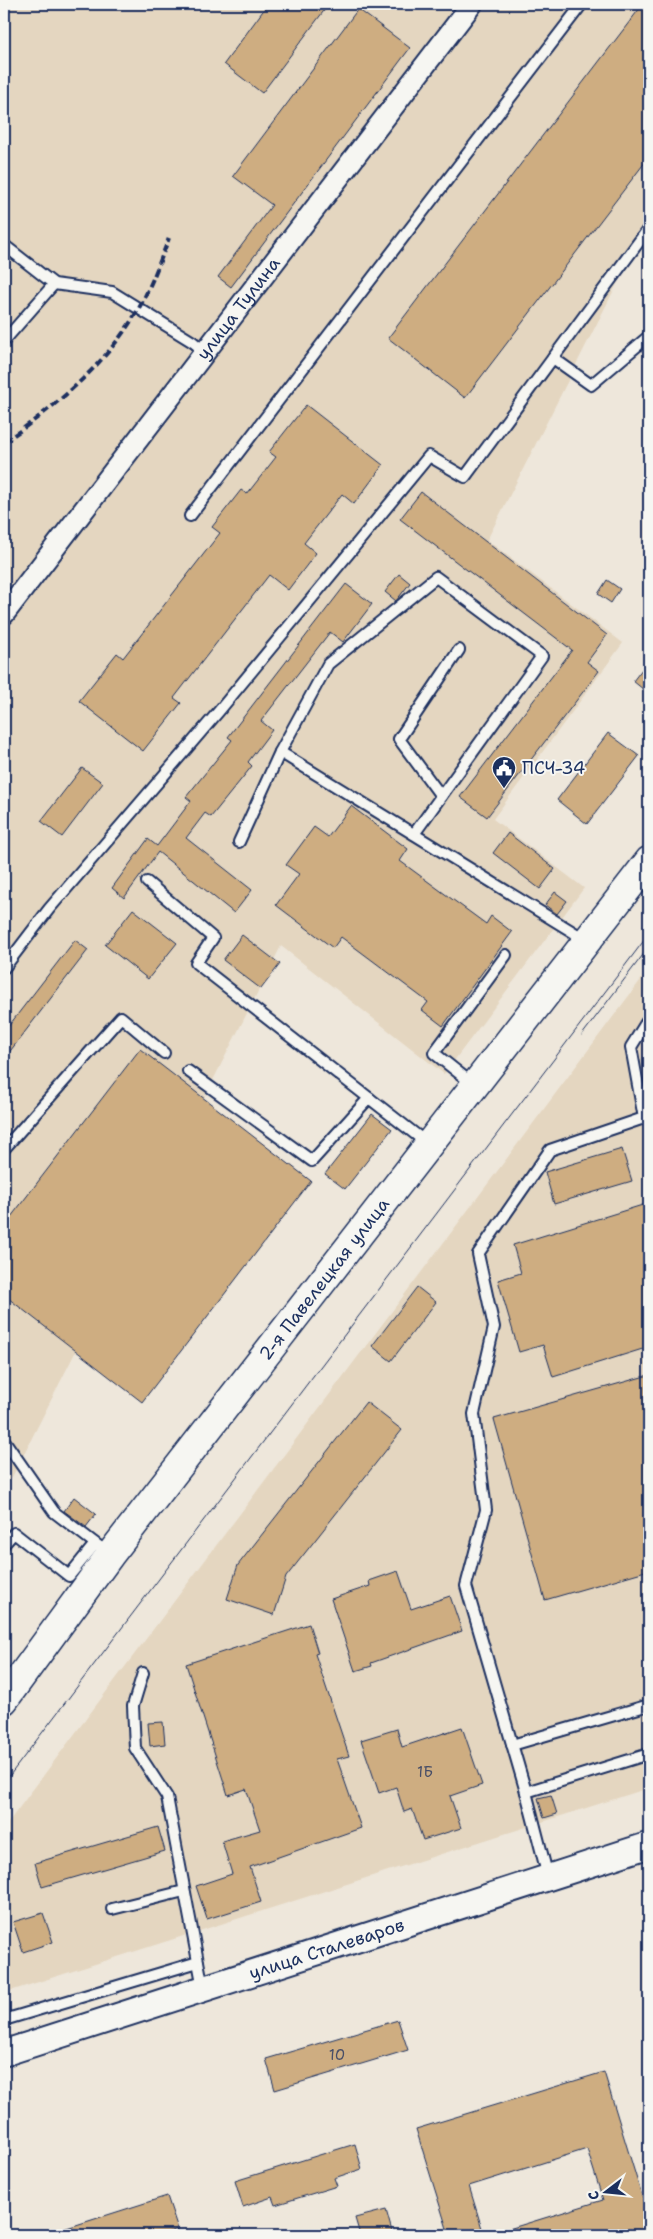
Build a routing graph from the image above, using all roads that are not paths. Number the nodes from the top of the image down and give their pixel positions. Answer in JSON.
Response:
{"nodes":[{"id":1,"x":472,"y":4,"type":"edge"},
{"id":2,"x":582,"y":4,"type":"edge"},
{"id":3,"x":649,"y":228,"type":"edge"},
{"id":4,"x":4,"y":245,"type":"edge"},
{"id":5,"x":54,"y":284,"type":"junction"},
{"id":6,"x":649,"y":336,"type":"edge"},
{"id":7,"x":4,"y":341,"type":"edge"},
{"id":8,"x":204,"y":351,"type":"junction"},
{"id":9,"x":553,"y":358,"type":"junction"},
{"id":10,"x":190,"y":516,"type":"dead end"},
{"id":11,"x":4,"y":614,"type":"edge"},
{"id":12,"x":459,"y":650,"type":"dead end"},
{"id":13,"x":280,"y":752,"type":"junction"},
{"id":14,"x":441,"y":796,"type":"junction"},
{"id":15,"x":414,"y":834,"type":"junction"},
{"id":16,"x":239,"y":842,"type":"dead end"},
{"id":17,"x":649,"y":861,"type":"edge"},
{"id":18,"x":147,"y":882,"type":"dead end"},
{"id":19,"x":587,"y":941,"type":"junction"},
{"id":20,"x":506,"y":955,"type":"dead end"},
{"id":21,"x":4,"y":968,"type":"edge"},
{"id":22,"x":649,"y":1018,"type":"edge"},
{"id":23,"x":164,"y":1052,"type":"dead end"},
{"id":24,"x":188,"y":1070,"type":"dead end"},
{"id":25,"x":475,"y":1085,"type":"junction"},
{"id":26,"x":369,"y":1098,"type":"junction"},
{"id":27,"x":429,"y":1144,"type":"junction"},
{"id":28,"x":4,"y":1149,"type":"edge"},
{"id":29,"x":4,"y":1440,"type":"edge"},
{"id":30,"x":4,"y":1544,"type":"edge"},
{"id":31,"x":103,"y":1549,"type":"junction"},
{"id":32,"x":144,"y":1673,"type":"dead end"},
{"id":33,"x":4,"y":1700,"type":"edge"},
{"id":34,"x":649,"y":1705,"type":"edge"},
{"id":35,"x":512,"y":1745,"type":"junction"},
{"id":36,"x":649,"y":1754,"type":"edge"},
{"id":37,"x":526,"y":1792,"type":"junction"},
{"id":38,"x":649,"y":1845,"type":"edge"},
{"id":39,"x":548,"y":1877,"type":"junction"},
{"id":40,"x":184,"y":1891,"type":"junction"},
{"id":41,"x":112,"y":1909,"type":"dead end"},
{"id":42,"x":198,"y":1962,"type":"junction"},
{"id":43,"x":204,"y":1988,"type":"junction"},
{"id":44,"x":4,"y":2020,"type":"edge"},
{"id":45,"x":4,"y":2052,"type":"edge"}],
"edges":[{"from":1,"to":8,"type":"street","name":"улица Тулина"},
{"from":2,"to":10,"type":"lane"},
{"from":3,"to":9,"type":"lane"},
{"from":4,"to":5,"type":"lane"},
{"from":5,"to":7,"type":"lane"},
{"from":5,"to":8,"type":"lane"},
{"from":6,"to":9,"type":"lane"},
{"from":8,"to":11,"type":"street","name":"улица Тулина"},
{"from":9,"to":21,"type":"lane"},
{"from":12,"to":14,"type":"lane"},
{"from":13,"to":14,"type":"lane"},
{"from":13,"to":15,"type":"lane"},
{"from":13,"to":16,"type":"lane"},
{"from":14,"to":15,"type":"lane"},
{"from":15,"to":19,"type":"lane"},
{"from":17,"to":19,"type":"main road","name":"2-я Павелецкая улица"},
{"from":18,"to":26,"type":"lane"},
{"from":19,"to":25,"type":"main road","name":"2-я Павелецкая улица"},
{"from":20,"to":25,"type":"lane"},
{"from":22,"to":35,"type":"lane"},
{"from":23,"to":28,"type":"lane"},
{"from":24,"to":26,"type":"lane"},
{"from":25,"to":27,"type":"main road","name":"2-я Павелецкая улица"},
{"from":26,"to":27,"type":"lane"},
{"from":27,"to":31,"type":"main road","name":"2-я Павелецкая улица"},
{"from":29,"to":31,"type":"lane"},
{"from":30,"to":31,"type":"lane"},
{"from":31,"to":33,"type":"main road","name":"2-я Павелецкая улица"},
{"from":32,"to":40,"type":"lane"},
{"from":34,"to":35,"type":"lane"},
{"from":35,"to":37,"type":"lane"},
{"from":36,"to":37,"type":"lane"},
{"from":37,"to":39,"type":"lane"},
{"from":38,"to":39,"type":"street","name":"улица Сталеваров"},
{"from":39,"to":43,"type":"street","name":"улица Сталеваров"},
{"from":40,"to":41,"type":"lane"},
{"from":40,"to":42,"type":"lane"},
{"from":42,"to":43,"type":"lane"},
{"from":42,"to":44,"type":"lane"},
{"from":43,"to":45,"type":"street","name":"улица Сталеваров"}]}
